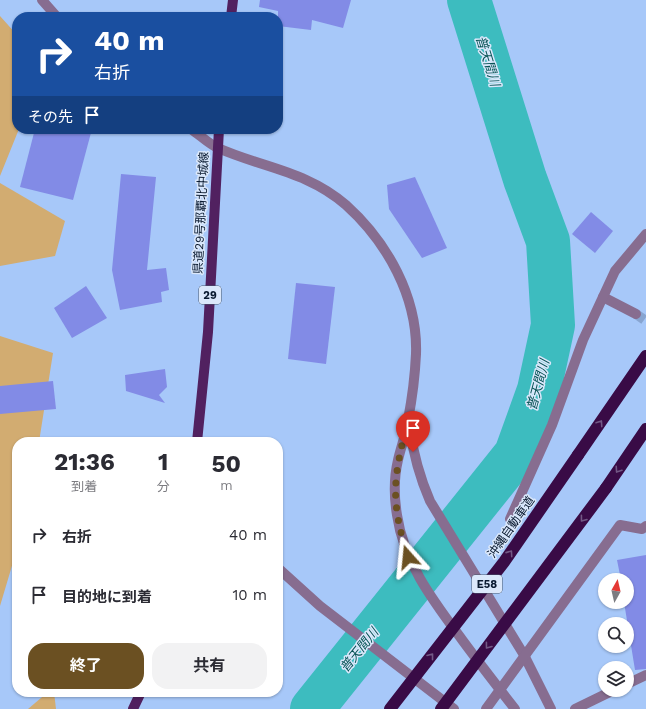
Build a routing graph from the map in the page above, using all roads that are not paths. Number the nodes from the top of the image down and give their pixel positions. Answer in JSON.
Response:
{"nodes":[{"id":1,"x":42,"y":0,"type":"edge"},
{"id":2,"x":233,"y":0,"type":"edge"},
{"id":3,"x":53,"y":12,"type":"edge"},
{"id":4,"x":232,"y":12,"type":"edge"},
{"id":5,"x":198,"y":134,"type":"edge"},
{"id":6,"x":218,"y":134,"type":"edge"},
{"id":7,"x":217,"y":148,"type":"junction"},
{"id":8,"x":646,"y":234,"type":"edge"},
{"id":9,"x":603,"y":297,"type":"junction"},
{"id":10,"x":636,"y":314,"type":"tunnel mouth"},
{"id":11,"x":646,"y":356,"type":"edge"},
{"id":12,"x":408,"y":421,"type":"junction"},
{"id":13,"x":646,"y":429,"type":"edge"},
{"id":14,"x":197,"y":437,"type":"edge"},
{"id":15,"x":510,"y":519,"type":"dead end"},
{"id":16,"x":646,"y":526,"type":"edge"},
{"id":17,"x":283,"y":573,"type":"edge"},
{"id":18,"x":524,"y":655,"type":"junction"},
{"id":19,"x":646,"y":675,"type":"edge"},
{"id":20,"x":634,"y":681,"type":"edge"},
{"id":21,"x":500,"y":690,"type":"junction"},
{"id":22,"x":139,"y":697,"type":"edge"},
{"id":23,"x":600,"y":697,"type":"edge"},
{"id":24,"x":133,"y":709,"type":"edge"},
{"id":25,"x":390,"y":709,"type":"edge"},
{"id":26,"x":441,"y":709,"type":"edge"},
{"id":27,"x":454,"y":709,"type":"edge"},
{"id":28,"x":486,"y":709,"type":"edge"},
{"id":29,"x":515,"y":709,"type":"edge"},
{"id":30,"x":552,"y":709,"type":"edge"},
{"id":31,"x":576,"y":709,"type":"edge"}],
"edges":[{"from":1,"to":3,"type":"street"},
{"from":2,"to":4,"type":"main road"},
{"from":5,"to":7,"type":"street"},
{"from":6,"to":7,"type":"main road","name":"県道29号那覇北中城線","number":"29"},
{"from":7,"to":12,"type":"street"},
{"from":7,"to":14,"type":"main road","name":"県道29号那覇北中城線","number":"29"},
{"from":8,"to":9,"type":"street"},
{"from":9,"to":10,"type":"street"},
{"from":9,"to":15,"type":"street"},
{"from":25,"to":11,"type":"highway","name":"沖縄自動車道","number":"E58","one_way":true,"bridge":true},
{"from":12,"to":18,"type":"street"},
{"from":12,"to":21,"type":"street"},
{"from":13,"to":26,"type":"highway","one_way":true,"bridge":true},
{"from":16,"to":18,"type":"street"},
{"from":17,"to":27,"type":"street"},
{"from":18,"to":21,"type":"street"},
{"from":18,"to":30,"type":"street"},
{"from":19,"to":20,"type":"street"},
{"from":21,"to":28,"type":"street"},
{"from":21,"to":29,"type":"street"},
{"from":22,"to":24,"type":"main road"},
{"from":23,"to":31,"type":"street"}]}
